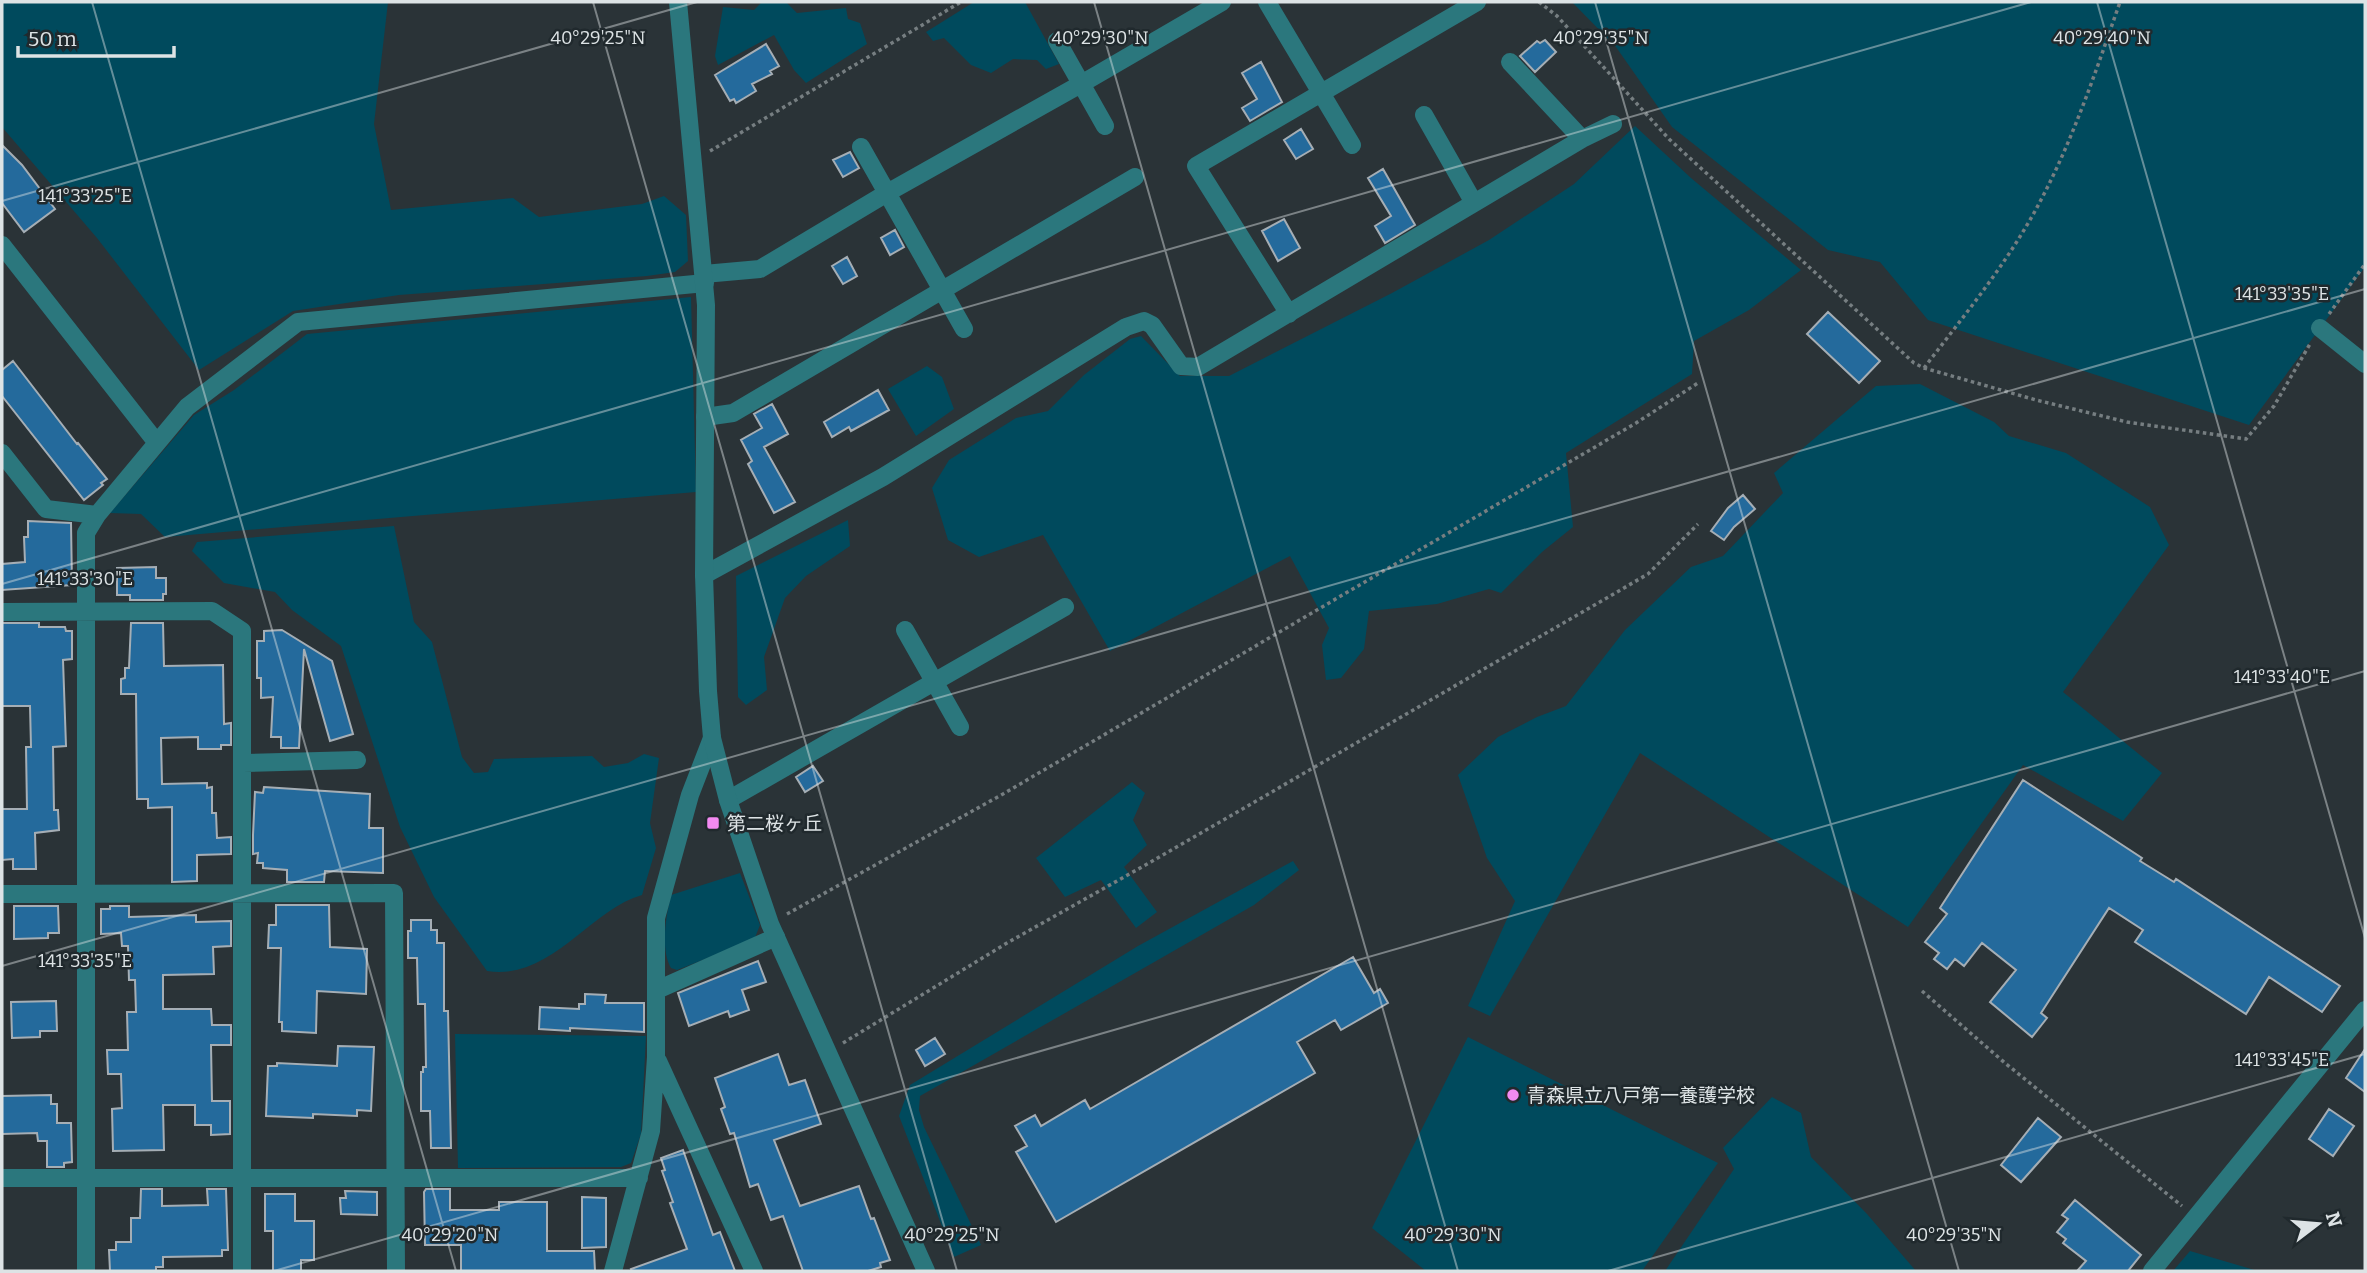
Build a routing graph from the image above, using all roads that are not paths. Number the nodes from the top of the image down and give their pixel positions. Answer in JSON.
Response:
{"nodes":[{"id":1,"x":678,"y":2,"type":"edge"},
{"id":2,"x":1222,"y":2,"type":"edge"},
{"id":3,"x":1267,"y":2,"type":"edge"},
{"id":4,"x":1477,"y":2,"type":"edge"},
{"id":5,"x":1057,"y":41,"type":"dead end"},
{"id":6,"x":1510,"y":62,"type":"dead end"},
{"id":7,"x":1081,"y":84,"type":"junction"},
{"id":8,"x":1320,"y":92,"type":"junction"},
{"id":9,"x":1424,"y":115,"type":"dead end"},
{"id":10,"x":1613,"y":124,"type":"dead end"},
{"id":11,"x":1105,"y":126,"type":"dead end"},
{"id":12,"x":1582,"y":139,"type":"junction"},
{"id":13,"x":1352,"y":145,"type":"dead end"},
{"id":14,"x":861,"y":147,"type":"dead end"},
{"id":15,"x":1135,"y":177,"type":"dead end"},
{"id":16,"x":887,"y":193,"type":"junction"},
{"id":17,"x":1474,"y":203,"type":"junction"},
{"id":18,"x":2,"y":245,"type":"edge"},
{"id":19,"x":705,"y":279,"type":"junction"},
{"id":20,"x":942,"y":290,"type":"junction"},
{"id":21,"x":1289,"y":314,"type":"junction"},
{"id":22,"x":2320,"y":328,"type":"road end"},
{"id":23,"x":964,"y":329,"type":"dead end"},
{"id":24,"x":2365,"y":364,"type":"edge"},
{"id":25,"x":705,"y":416,"type":"junction"},
{"id":26,"x":157,"y":443,"type":"junction"},
{"id":27,"x":2,"y":453,"type":"edge"},
{"id":28,"x":97,"y":515,"type":"junction"},
{"id":29,"x":704,"y":575,"type":"junction"},
{"id":30,"x":1065,"y":607,"type":"dead end"},
{"id":31,"x":86,"y":611,"type":"junction"},
{"id":32,"x":2,"y":612,"type":"edge"},
{"id":33,"x":905,"y":630,"type":"dead end"},
{"id":34,"x":934,"y":682,"type":"junction"},
{"id":35,"x":960,"y":727,"type":"dead end"},
{"id":36,"x":712,"y":737,"type":"junction"},
{"id":37,"x":358,"y":760,"type":"dead end"},
{"id":38,"x":243,"y":764,"type":"junction"},
{"id":39,"x":728,"y":800,"type":"junction"},
{"id":40,"x":87,"y":893,"type":"junction"},
{"id":41,"x":2,"y":894,"type":"edge"},
{"id":42,"x":241,"y":894,"type":"junction"},
{"id":43,"x":773,"y":930,"type":"junction"},
{"id":44,"x":657,"y":990,"type":"junction"},
{"id":45,"x":2362,"y":1022,"type":"edge"},
{"id":46,"x":656,"y":1057,"type":"junction"},
{"id":47,"x":2,"y":1178,"type":"edge"},
{"id":48,"x":87,"y":1178,"type":"junction"},
{"id":49,"x":242,"y":1178,"type":"junction"},
{"id":50,"x":396,"y":1178,"type":"junction"},
{"id":51,"x":639,"y":1178,"type":"junction"},
{"id":52,"x":86,"y":1271,"type":"edge"},
{"id":53,"x":242,"y":1271,"type":"edge"},
{"id":54,"x":396,"y":1271,"type":"edge"},
{"id":55,"x":613,"y":1271,"type":"edge"},
{"id":56,"x":754,"y":1271,"type":"edge"},
{"id":57,"x":926,"y":1271,"type":"edge"},
{"id":58,"x":2152,"y":1271,"type":"edge"}],
"edges":[{"from":1,"to":19,"type":"street"},
{"from":2,"to":7,"type":"street"},
{"from":3,"to":8,"type":"street"},
{"from":4,"to":8,"type":"street"},
{"from":5,"to":7,"type":"street"},
{"from":6,"to":12,"type":"street"},
{"from":7,"to":11,"type":"street"},
{"from":7,"to":16,"type":"street"},
{"from":8,"to":13,"type":"street"},
{"from":8,"to":21,"type":"street"},
{"from":9,"to":17,"type":"street"},
{"from":10,"to":12,"type":"street"},
{"from":12,"to":17,"type":"street"},
{"from":14,"to":16,"type":"street"},
{"from":15,"to":20,"type":"street"},
{"from":16,"to":19,"type":"street"},
{"from":16,"to":20,"type":"street"},
{"from":17,"to":21,"type":"street"},
{"from":18,"to":26,"type":"street"},
{"from":19,"to":25,"type":"street"},
{"from":19,"to":26,"type":"street"},
{"from":20,"to":23,"type":"street"},
{"from":20,"to":25,"type":"street"},
{"from":21,"to":29,"type":"street"},
{"from":22,"to":24,"type":"street"},
{"from":25,"to":29,"type":"street"},
{"from":26,"to":28,"type":"street"},
{"from":27,"to":28,"type":"street"},
{"from":28,"to":31,"type":"street"},
{"from":29,"to":36,"type":"street"},
{"from":30,"to":34,"type":"street"},
{"from":31,"to":32,"type":"street"},
{"from":31,"to":38,"type":"street"},
{"from":31,"to":40,"type":"street"},
{"from":33,"to":34,"type":"street"},
{"from":34,"to":35,"type":"street"},
{"from":34,"to":39,"type":"street"},
{"from":36,"to":39,"type":"street"},
{"from":36,"to":44,"type":"street"},
{"from":37,"to":38,"type":"street"},
{"from":38,"to":42,"type":"street"},
{"from":39,"to":43,"type":"street"},
{"from":40,"to":41,"type":"street"},
{"from":40,"to":42,"type":"street"},
{"from":40,"to":48,"type":"street"},
{"from":42,"to":49,"type":"street"},
{"from":42,"to":50,"type":"street"},
{"from":43,"to":44,"type":"street"},
{"from":43,"to":57,"type":"street"},
{"from":44,"to":46,"type":"street"},
{"from":45,"to":58,"type":"street"},
{"from":46,"to":51,"type":"street"},
{"from":46,"to":56,"type":"street"},
{"from":47,"to":48,"type":"street"},
{"from":48,"to":49,"type":"street"},
{"from":48,"to":52,"type":"street"},
{"from":49,"to":50,"type":"street"},
{"from":49,"to":53,"type":"street"},
{"from":50,"to":51,"type":"street"},
{"from":50,"to":54,"type":"street"},
{"from":51,"to":55,"type":"street"}]}
